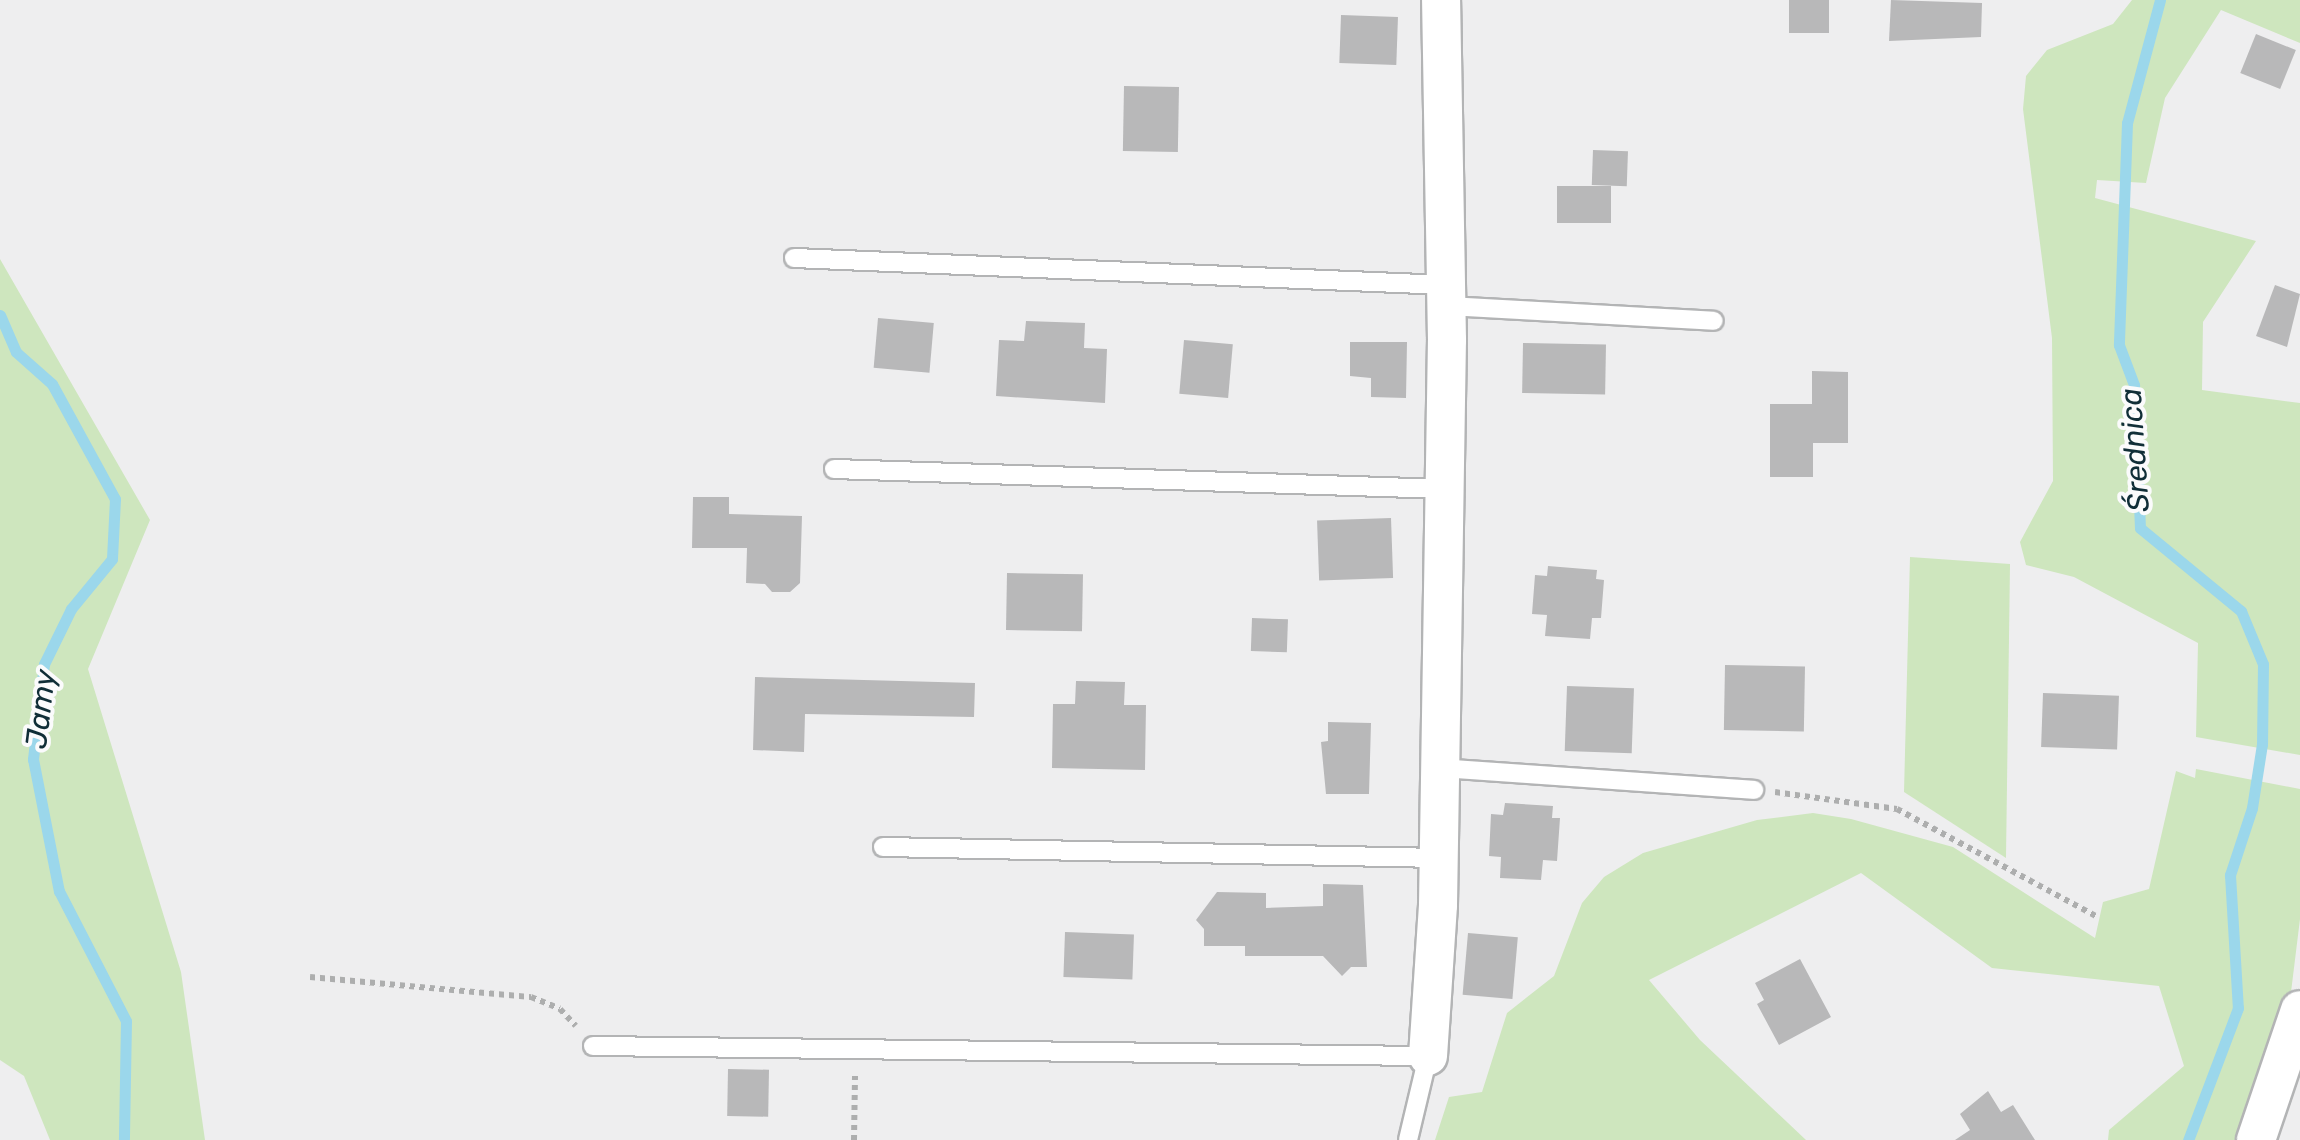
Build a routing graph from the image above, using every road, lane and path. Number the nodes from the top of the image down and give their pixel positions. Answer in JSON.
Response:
{"nodes":[{"id":1,"x":1442,"y":0,"type":"edge"},
{"id":2,"x":794,"y":258,"type":"dead end"},
{"id":3,"x":1447,"y":296,"type":"junction"},
{"id":4,"x":1714,"y":321,"type":"dead end"},
{"id":5,"x":834,"y":469,"type":"dead end"},
{"id":6,"x":1444,"y":489,"type":"junction"},
{"id":7,"x":1440,"y":768,"type":"junction"},
{"id":8,"x":1754,"y":790,"type":"joint"},
{"id":9,"x":884,"y":847,"type":"dead end"},
{"id":10,"x":1439,"y":858,"type":"junction"},
{"id":11,"x":2096,"y":916,"type":"dead end"},
{"id":12,"x":310,"y":977,"type":"dead end"},
{"id":13,"x":2300,"y":1010,"type":"edge"},
{"id":14,"x":593,"y":1046,"type":"joint"},
{"id":15,"x":855,"y":1049,"type":"junction"},
{"id":16,"x":1428,"y":1056,"type":"junction"},
{"id":17,"x":2263,"y":1123,"type":"edge"},
{"id":18,"x":854,"y":1140,"type":"edge"},
{"id":19,"x":1408,"y":1140,"type":"edge"}],
"edges":[{"from":1,"to":3,"type":"street"},
{"from":2,"to":3,"type":"lane"},
{"from":3,"to":4,"type":"lane"},
{"from":3,"to":6,"type":"street"},
{"from":5,"to":6,"type":"lane"},
{"from":6,"to":7,"type":"street"},
{"from":7,"to":8,"type":"lane"},
{"from":7,"to":10,"type":"street"},
{"from":8,"to":11,"type":"path"},
{"from":9,"to":10,"type":"lane"},
{"from":10,"to":16,"type":"street"},
{"from":12,"to":14,"type":"path"},
{"from":13,"to":17,"type":"street"},
{"from":14,"to":15,"type":"lane"},
{"from":15,"to":16,"type":"lane"},
{"from":15,"to":18,"type":"path"},
{"from":16,"to":19,"type":"lane"}]}
